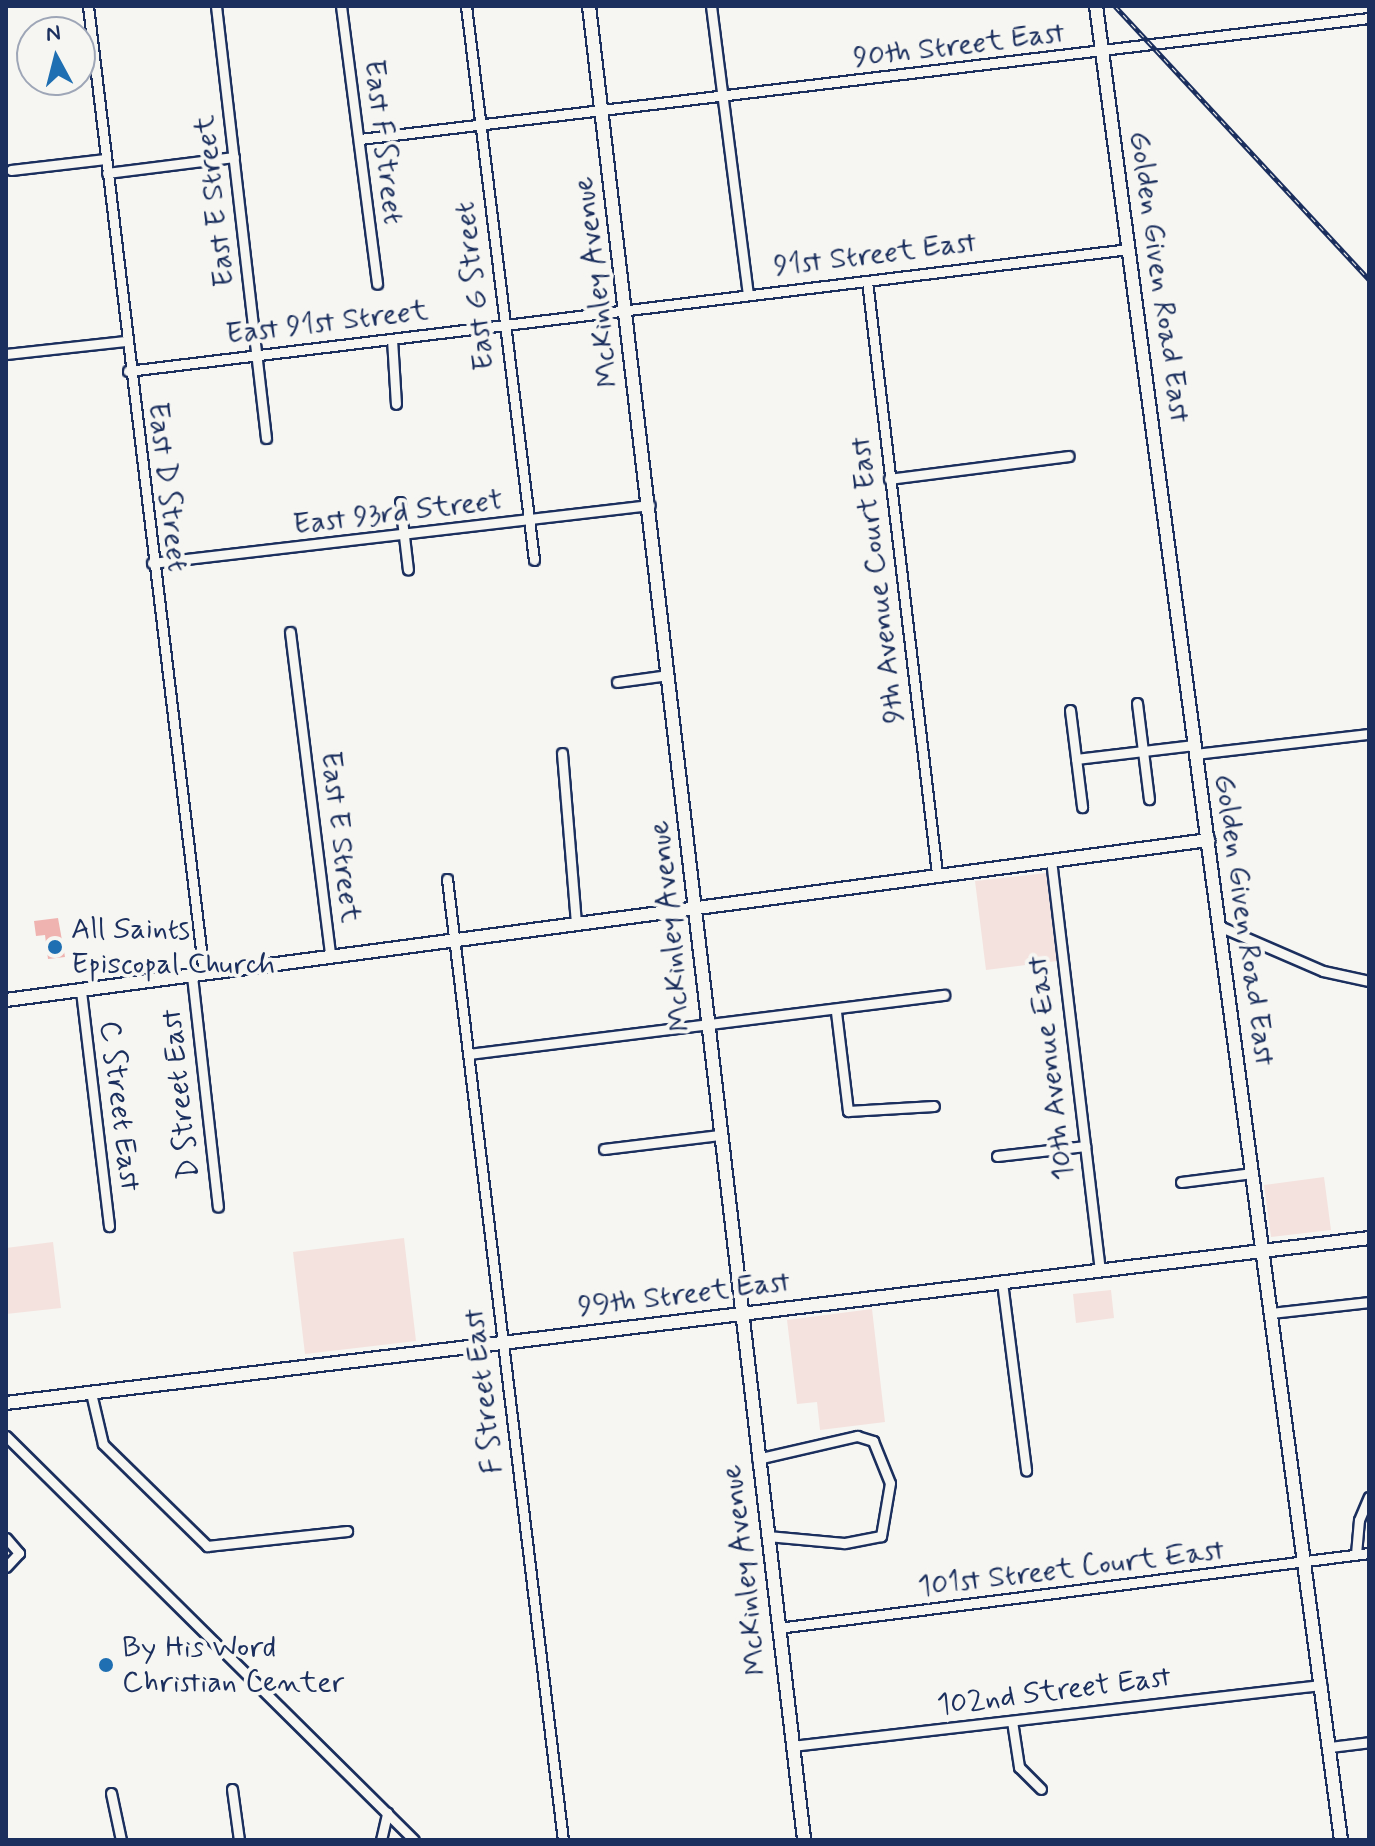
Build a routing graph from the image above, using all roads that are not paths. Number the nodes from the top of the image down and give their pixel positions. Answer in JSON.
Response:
{"nodes":[{"id":1,"x":88,"y":6,"type":"edge"},
{"id":2,"x":216,"y":6,"type":"edge"},
{"id":3,"x":341,"y":6,"type":"edge"},
{"id":4,"x":466,"y":6,"type":"edge"},
{"id":5,"x":589,"y":6,"type":"edge"},
{"id":6,"x":711,"y":6,"type":"edge"},
{"id":7,"x":1096,"y":6,"type":"edge"},
{"id":8,"x":1369,"y":18,"type":"edge"},
{"id":9,"x":1102,"y":53,"type":"junction"},
{"id":10,"x":722,"y":98,"type":"junction"},
{"id":11,"x":603,"y":113,"type":"junction"},
{"id":12,"x":481,"y":125,"type":"junction"},
{"id":13,"x":360,"y":139,"type":"junction"},
{"id":14,"x":234,"y":157,"type":"junction"},
{"id":15,"x":105,"y":159,"type":"junction"},
{"id":16,"x":11,"y":170,"type":"dead end"},
{"id":17,"x":107,"y":173,"type":"junction"},
{"id":18,"x":1129,"y":249,"type":"junction"},
{"id":19,"x":867,"y":281,"type":"junction"},
{"id":20,"x":377,"y":284,"type":"dead end"},
{"id":21,"x":748,"y":294,"type":"junction"},
{"id":22,"x":626,"y":310,"type":"junction"},
{"id":23,"x":503,"y":327,"type":"junction"},
{"id":24,"x":392,"y":339,"type":"junction"},
{"id":25,"x":125,"y":341,"type":"junction"},
{"id":26,"x":6,"y":354,"type":"edge"},
{"id":27,"x":258,"y":355,"type":"junction"},
{"id":28,"x":128,"y":371,"type":"junction"},
{"id":29,"x":396,"y":404,"type":"dead end"},
{"id":30,"x":266,"y":438,"type":"dead end"},
{"id":31,"x":1069,"y":456,"type":"dead end"},
{"id":32,"x":889,"y":479,"type":"junction"},
{"id":33,"x":400,"y":502,"type":"dead end"},
{"id":34,"x":650,"y":505,"type":"junction"},
{"id":35,"x":528,"y":522,"type":"junction"},
{"id":36,"x":404,"y":537,"type":"junction"},
{"id":37,"x":534,"y":560,"type":"dead end"},
{"id":38,"x":152,"y":563,"type":"junction"},
{"id":39,"x":408,"y":570,"type":"dead end"},
{"id":40,"x":290,"y":632,"type":"dead end"},
{"id":41,"x":668,"y":675,"type":"junction"},
{"id":42,"x":617,"y":682,"type":"dead end"},
{"id":43,"x":1137,"y":703,"type":"dead end"},
{"id":44,"x":1070,"y":710,"type":"dead end"},
{"id":45,"x":1369,"y":734,"type":"edge"},
{"id":46,"x":1195,"y":749,"type":"junction"},
{"id":47,"x":1143,"y":751,"type":"junction"},
{"id":48,"x":562,"y":753,"type":"dead end"},
{"id":49,"x":1076,"y":759,"type":"junction"},
{"id":50,"x":1149,"y":799,"type":"dead end"},
{"id":51,"x":1082,"y":807,"type":"dead end"},
{"id":52,"x":1208,"y":840,"type":"junction"},
{"id":53,"x":1051,"y":860,"type":"junction"},
{"id":54,"x":937,"y":873,"type":"junction"},
{"id":55,"x":447,"y":879,"type":"dead end"},
{"id":56,"x":696,"y":908,"type":"junction"},
{"id":57,"x":576,"y":923,"type":"junction"},
{"id":58,"x":1219,"y":926,"type":"junction"},
{"id":59,"x":455,"y":937,"type":"junction"},
{"id":60,"x":330,"y":952,"type":"junction"},
{"id":61,"x":198,"y":975,"type":"junction"},
{"id":62,"x":1369,"y":981,"type":"edge"},
{"id":63,"x":81,"y":991,"type":"junction"},
{"id":64,"x":944,"y":995,"type":"dead end"},
{"id":65,"x":6,"y":1000,"type":"edge"},
{"id":66,"x":836,"y":1012,"type":"junction"},
{"id":67,"x":708,"y":1026,"type":"junction"},
{"id":68,"x":469,"y":1054,"type":"junction"},
{"id":69,"x":934,"y":1106,"type":"dead end"},
{"id":70,"x":719,"y":1135,"type":"junction"},
{"id":71,"x":1085,"y":1146,"type":"junction"},
{"id":72,"x":604,"y":1149,"type":"dead end"},
{"id":73,"x":997,"y":1156,"type":"dead end"},
{"id":74,"x":1252,"y":1173,"type":"junction"},
{"id":75,"x":1181,"y":1182,"type":"dead end"},
{"id":76,"x":218,"y":1207,"type":"dead end"},
{"id":77,"x":109,"y":1226,"type":"dead end"},
{"id":78,"x":1369,"y":1238,"type":"edge"},
{"id":79,"x":1262,"y":1251,"type":"junction"},
{"id":80,"x":1100,"y":1270,"type":"junction"},
{"id":81,"x":1002,"y":1282,"type":"junction"},
{"id":82,"x":1369,"y":1302,"type":"edge"},
{"id":83,"x":1271,"y":1313,"type":"junction"},
{"id":84,"x":740,"y":1315,"type":"junction"},
{"id":85,"x":502,"y":1343,"type":"junction"},
{"id":86,"x":91,"y":1393,"type":"junction"},
{"id":87,"x":6,"y":1403,"type":"edge"},
{"id":88,"x":6,"y":1436,"type":"edge"},
{"id":89,"x":757,"y":1459,"type":"junction"},
{"id":90,"x":1026,"y":1470,"type":"dead end"},
{"id":91,"x":1369,"y":1497,"type":"edge"},
{"id":92,"x":347,"y":1531,"type":"dead end"},
{"id":93,"x":767,"y":1536,"type":"junction"},
{"id":94,"x":6,"y":1538,"type":"edge"},
{"id":95,"x":1369,"y":1553,"type":"edge"},
{"id":96,"x":1356,"y":1554,"type":"junction"},
{"id":97,"x":1304,"y":1566,"type":"junction"},
{"id":98,"x":6,"y":1567,"type":"edge"},
{"id":99,"x":778,"y":1628,"type":"junction"},
{"id":100,"x":1321,"y":1685,"type":"junction"},
{"id":101,"x":1012,"y":1721,"type":"junction"},
{"id":102,"x":1369,"y":1742,"type":"edge"},
{"id":103,"x":792,"y":1746,"type":"junction"},
{"id":104,"x":1330,"y":1747,"type":"junction"},
{"id":105,"x":232,"y":1789,"type":"dead end"},
{"id":106,"x":1041,"y":1789,"type":"dead end"},
{"id":107,"x":111,"y":1793,"type":"dead end"},
{"id":108,"x":387,"y":1813,"type":"junction"},
{"id":109,"x":121,"y":1840,"type":"edge"},
{"id":110,"x":239,"y":1840,"type":"edge"},
{"id":111,"x":381,"y":1840,"type":"edge"},
{"id":112,"x":414,"y":1840,"type":"edge"},
{"id":113,"x":563,"y":1840,"type":"edge"},
{"id":114,"x":804,"y":1840,"type":"edge"},
{"id":115,"x":1341,"y":1840,"type":"edge"}],
"edges":[{"from":1,"to":15,"type":"street","name":"East D Street"},
{"from":2,"to":14,"type":"street","name":"East E Street"},
{"from":3,"to":13,"type":"street","name":"East F Street"},
{"from":4,"to":12,"type":"street","name":"East G Street"},
{"from":5,"to":11,"type":"street","name":"McKinley Avenue"},
{"from":6,"to":10,"type":"street"},
{"from":7,"to":9,"type":"street","name":"Golden Given Road East"},
{"from":8,"to":9,"type":"street","name":"90th Street East"},
{"from":9,"to":10,"type":"street","name":"90th Street East"},
{"from":9,"to":18,"type":"street","name":"Golden Given Road East"},
{"from":10,"to":11,"type":"street","name":"90th Street East"},
{"from":10,"to":21,"type":"street"},
{"from":11,"to":12,"type":"street","name":"90th Street East"},
{"from":11,"to":22,"type":"street","name":"McKinley Avenue"},
{"from":12,"to":13,"type":"street","name":"90th Street East"},
{"from":12,"to":23,"type":"street","name":"East G Street"},
{"from":13,"to":20,"type":"street","name":"East F Street"},
{"from":14,"to":17,"type":"street"},
{"from":14,"to":27,"type":"street","name":"East E Street"},
{"from":15,"to":16,"type":"street"},
{"from":15,"to":17,"type":"street","name":"East D Street"},
{"from":17,"to":25,"type":"street","name":"East D Street"},
{"from":18,"to":19,"type":"street","name":"91st Street East"},
{"from":18,"to":46,"type":"street","name":"Golden Given Road East"},
{"from":19,"to":21,"type":"street","name":"91st Street East"},
{"from":19,"to":32,"type":"street","name":"9th Avenue Court East"},
{"from":21,"to":22,"type":"street","name":"91st Street East"},
{"from":22,"to":23,"type":"street","name":"East 91st Street"},
{"from":22,"to":34,"type":"street","name":"McKinley Avenue"},
{"from":23,"to":24,"type":"street","name":"East 91st Street"},
{"from":23,"to":35,"type":"street","name":"East G Street"},
{"from":24,"to":27,"type":"street","name":"East 91st Street"},
{"from":24,"to":29,"type":"street"},
{"from":25,"to":26,"type":"street"},
{"from":25,"to":28,"type":"street","name":"East D Street"},
{"from":27,"to":28,"type":"street","name":"East 91st Street"},
{"from":27,"to":30,"type":"street","name":"East E Street"},
{"from":28,"to":38,"type":"street","name":"East D Street"},
{"from":31,"to":32,"type":"street"},
{"from":32,"to":54,"type":"street","name":"9th Avenue Court East"},
{"from":33,"to":36,"type":"street"},
{"from":34,"to":35,"type":"street","name":"East 93rd Street"},
{"from":34,"to":41,"type":"street","name":"McKinley Avenue"},
{"from":35,"to":36,"type":"street","name":"East 93rd Street"},
{"from":35,"to":37,"type":"street","name":"East G Street"},
{"from":36,"to":38,"type":"street","name":"East 93rd Street"},
{"from":36,"to":39,"type":"street"},
{"from":38,"to":61,"type":"street","name":"East D Street"},
{"from":40,"to":60,"type":"street","name":"East E Street"},
{"from":41,"to":42,"type":"street"},
{"from":41,"to":56,"type":"street","name":"McKinley Avenue"},
{"from":43,"to":47,"type":"street"},
{"from":44,"to":49,"type":"street"},
{"from":45,"to":46,"type":"street"},
{"from":46,"to":47,"type":"street"},
{"from":46,"to":52,"type":"street","name":"Golden Given Road East"},
{"from":47,"to":49,"type":"street"},
{"from":47,"to":50,"type":"street"},
{"from":48,"to":57,"type":"street"},
{"from":49,"to":51,"type":"street"},
{"from":52,"to":53,"type":"street"},
{"from":52,"to":58,"type":"street","name":"Golden Given Road East"},
{"from":53,"to":54,"type":"street"},
{"from":53,"to":71,"type":"street","name":"10th Avenue East"},
{"from":54,"to":56,"type":"street"},
{"from":55,"to":59,"type":"street"},
{"from":56,"to":57,"type":"street"},
{"from":56,"to":67,"type":"street","name":"McKinley Avenue"},
{"from":57,"to":59,"type":"street"},
{"from":58,"to":62,"type":"street"},
{"from":58,"to":74,"type":"street","name":"Golden Given Road East"},
{"from":59,"to":60,"type":"street"},
{"from":59,"to":68,"type":"street","name":"F Street East"},
{"from":60,"to":61,"type":"street"},
{"from":61,"to":63,"type":"street"},
{"from":61,"to":76,"type":"street","name":"D Street East"},
{"from":63,"to":65,"type":"street"},
{"from":63,"to":77,"type":"street","name":"C Street East"},
{"from":64,"to":66,"type":"street"},
{"from":66,"to":67,"type":"street"},
{"from":66,"to":69,"type":"street"},
{"from":67,"to":68,"type":"street"},
{"from":67,"to":70,"type":"street","name":"McKinley Avenue"},
{"from":68,"to":85,"type":"street","name":"F Street East"},
{"from":70,"to":72,"type":"street"},
{"from":70,"to":84,"type":"street","name":"McKinley Avenue"},
{"from":71,"to":73,"type":"street"},
{"from":71,"to":80,"type":"street","name":"10th Avenue East"},
{"from":74,"to":75,"type":"street"},
{"from":74,"to":79,"type":"street","name":"Golden Given Road East"},
{"from":78,"to":79,"type":"street","name":"99th Street East"},
{"from":79,"to":80,"type":"street","name":"99th Street East"},
{"from":79,"to":83,"type":"street","name":"Golden Given Road East"},
{"from":80,"to":81,"type":"street","name":"99th Street East"},
{"from":81,"to":84,"type":"street","name":"99th Street East"},
{"from":81,"to":90,"type":"street"},
{"from":82,"to":83,"type":"street"},
{"from":83,"to":97,"type":"street","name":"Golden Given Road East"},
{"from":84,"to":85,"type":"street","name":"99th Street East"},
{"from":84,"to":89,"type":"street","name":"McKinley Avenue"},
{"from":85,"to":86,"type":"street","name":"99th Street East"},
{"from":85,"to":113,"type":"street","name":"F Street East"},
{"from":86,"to":87,"type":"street","name":"99th Street East"},
{"from":86,"to":92,"type":"street"},
{"from":88,"to":108,"type":"street"},
{"from":89,"to":93,"type":"street","name":"McKinley Avenue"},
{"from":89,"to":93,"type":"street"},
{"from":91,"to":96,"type":"street"},
{"from":93,"to":99,"type":"street","name":"McKinley Avenue"},
{"from":94,"to":98,"type":"street"},
{"from":95,"to":96,"type":"street","name":"101st Street Court East"},
{"from":96,"to":97,"type":"street","name":"101st Street Court East"},
{"from":97,"to":99,"type":"street","name":"101st Street Court East"},
{"from":97,"to":100,"type":"street","name":"Golden Given Road East"},
{"from":99,"to":103,"type":"street","name":"McKinley Avenue"},
{"from":100,"to":101,"type":"street","name":"102nd Street East"},
{"from":100,"to":104,"type":"street","name":"Golden Given Road East"},
{"from":101,"to":103,"type":"street","name":"102nd Street East"},
{"from":101,"to":106,"type":"street"},
{"from":102,"to":104,"type":"street"},
{"from":103,"to":114,"type":"street","name":"McKinley Avenue"},
{"from":104,"to":115,"type":"street","name":"Golden Given Road East"},
{"from":105,"to":110,"type":"street"},
{"from":107,"to":109,"type":"street"},
{"from":108,"to":111,"type":"street"},
{"from":108,"to":112,"type":"street"}]}
